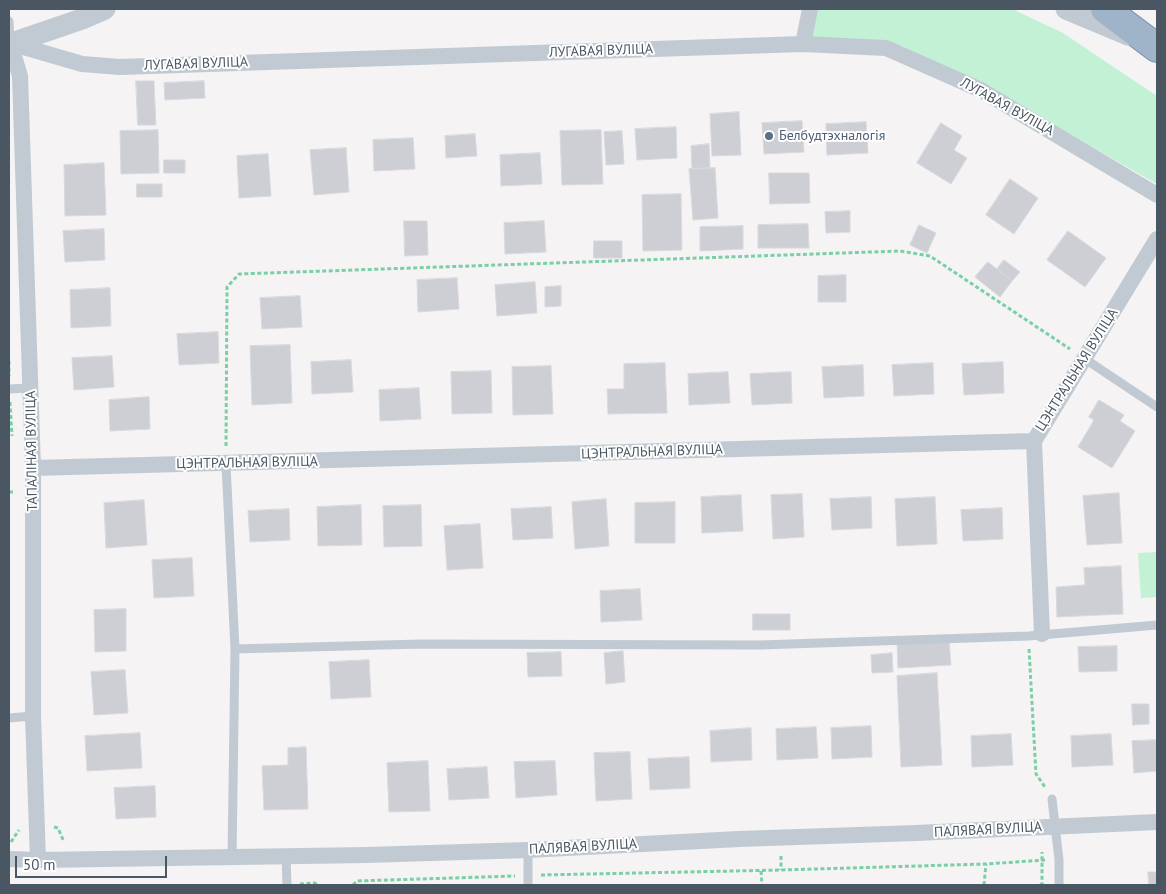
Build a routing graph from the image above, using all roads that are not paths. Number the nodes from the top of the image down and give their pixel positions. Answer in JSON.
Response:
{"nodes":[{"id":1,"x":105,"y":9,"type":"edge"},
{"id":2,"x":810,"y":9,"type":"edge"},
{"id":3,"x":1066,"y":9,"type":"edge"},
{"id":4,"x":1105,"y":9,"type":"edge"},
{"id":5,"x":9,"y":20,"type":"edge"},
{"id":6,"x":9,"y":43,"type":"edge"},
{"id":7,"x":803,"y":44,"type":"junction"},
{"id":8,"x":1156,"y":47,"type":"edge"},
{"id":9,"x":1157,"y":194,"type":"edge"},
{"id":10,"x":1157,"y":238,"type":"edge"},
{"id":11,"x":1085,"y":359,"type":"junction"},
{"id":12,"x":30,"y":388,"type":"junction"},
{"id":13,"x":9,"y":389,"type":"edge"},
{"id":14,"x":1157,"y":407,"type":"edge"},
{"id":15,"x":1034,"y":441,"type":"junction"},
{"id":16,"x":226,"y":464,"type":"junction"},
{"id":17,"x":33,"y":468,"type":"junction"},
{"id":18,"x":1157,"y":625,"type":"edge"},
{"id":19,"x":1035,"y":635,"type":"junction"},
{"id":20,"x":235,"y":648,"type":"junction"},
{"id":21,"x":33,"y":716,"type":"junction"},
{"id":22,"x":9,"y":718,"type":"edge"},
{"id":23,"x":1052,"y":799,"type":"road end"},
{"id":24,"x":1157,"y":822,"type":"edge"},
{"id":25,"x":1055,"y":826,"type":"junction"},
{"id":26,"x":528,"y":850,"type":"junction"},
{"id":27,"x":286,"y":857,"type":"junction"},
{"id":28,"x":232,"y":858,"type":"junction"},
{"id":29,"x":9,"y":859,"type":"edge"},
{"id":30,"x":38,"y":860,"type":"junction"},
{"id":31,"x":528,"y":880,"type":"edge"},
{"id":32,"x":287,"y":885,"type":"edge"},
{"id":33,"x":1059,"y":885,"type":"edge"}],
"edges":[{"from":1,"to":6,"type":"street"},
{"from":2,"to":7,"type":"street"},
{"from":3,"to":8,"type":"street"},
{"from":4,"to":8,"type":"highway"},
{"from":5,"to":6,"type":"lane"},
{"from":6,"to":7,"type":"street","name":"ЛУГАВАЯ ВУЛІЦА"},
{"from":6,"to":12,"type":"street","name":"ТАПАЛІНАЯ ВУЛІЦА"},
{"from":7,"to":9,"type":"street","name":"ЛУГАВАЯ ВУЛІЦА"},
{"from":10,"to":11,"type":"street","name":"ЦЭНТРАЛЬНАЯ ВУЛІЦА"},
{"from":11,"to":14,"type":"lane"},
{"from":11,"to":15,"type":"street","name":"ЦЭНТРАЛЬНАЯ ВУЛІЦА"},
{"from":12,"to":13,"type":"lane"},
{"from":12,"to":17,"type":"street","name":"ТАПАЛІНАЯ ВУЛІЦА"},
{"from":15,"to":16,"type":"street","name":"ЦЭНТРАЛЬНАЯ ВУЛІЦА"},
{"from":15,"to":19,"type":"street"},
{"from":16,"to":17,"type":"street","name":"ЦЭНТРАЛЬНАЯ ВУЛІЦА"},
{"from":16,"to":20,"type":"lane"},
{"from":17,"to":21,"type":"street","name":"ТАПАЛІНАЯ ВУЛІЦА"},
{"from":18,"to":19,"type":"lane"},
{"from":19,"to":20,"type":"lane"},
{"from":20,"to":28,"type":"lane"},
{"from":21,"to":22,"type":"lane"},
{"from":21,"to":30,"type":"street","name":"ТАПАЛІНАЯ ВУЛІЦА"},
{"from":23,"to":25,"type":"lane"},
{"from":24,"to":25,"type":"street","name":"ПАЛЯВАЯ ВУЛІЦА"},
{"from":25,"to":26,"type":"street","name":"ПАЛЯВАЯ ВУЛІЦА"},
{"from":25,"to":33,"type":"lane"},
{"from":26,"to":27,"type":"street","name":"ПАЛЯВАЯ ВУЛІЦА"},
{"from":26,"to":31,"type":"lane"},
{"from":27,"to":28,"type":"street","name":"ПАЛЯВАЯ ВУЛІЦА"},
{"from":27,"to":32,"type":"lane"},
{"from":28,"to":30,"type":"street","name":"ПАЛЯВАЯ ВУЛІЦА"},
{"from":29,"to":30,"type":"street","name":"ПАЛЯВАЯ ВУЛІЦА"}]}
